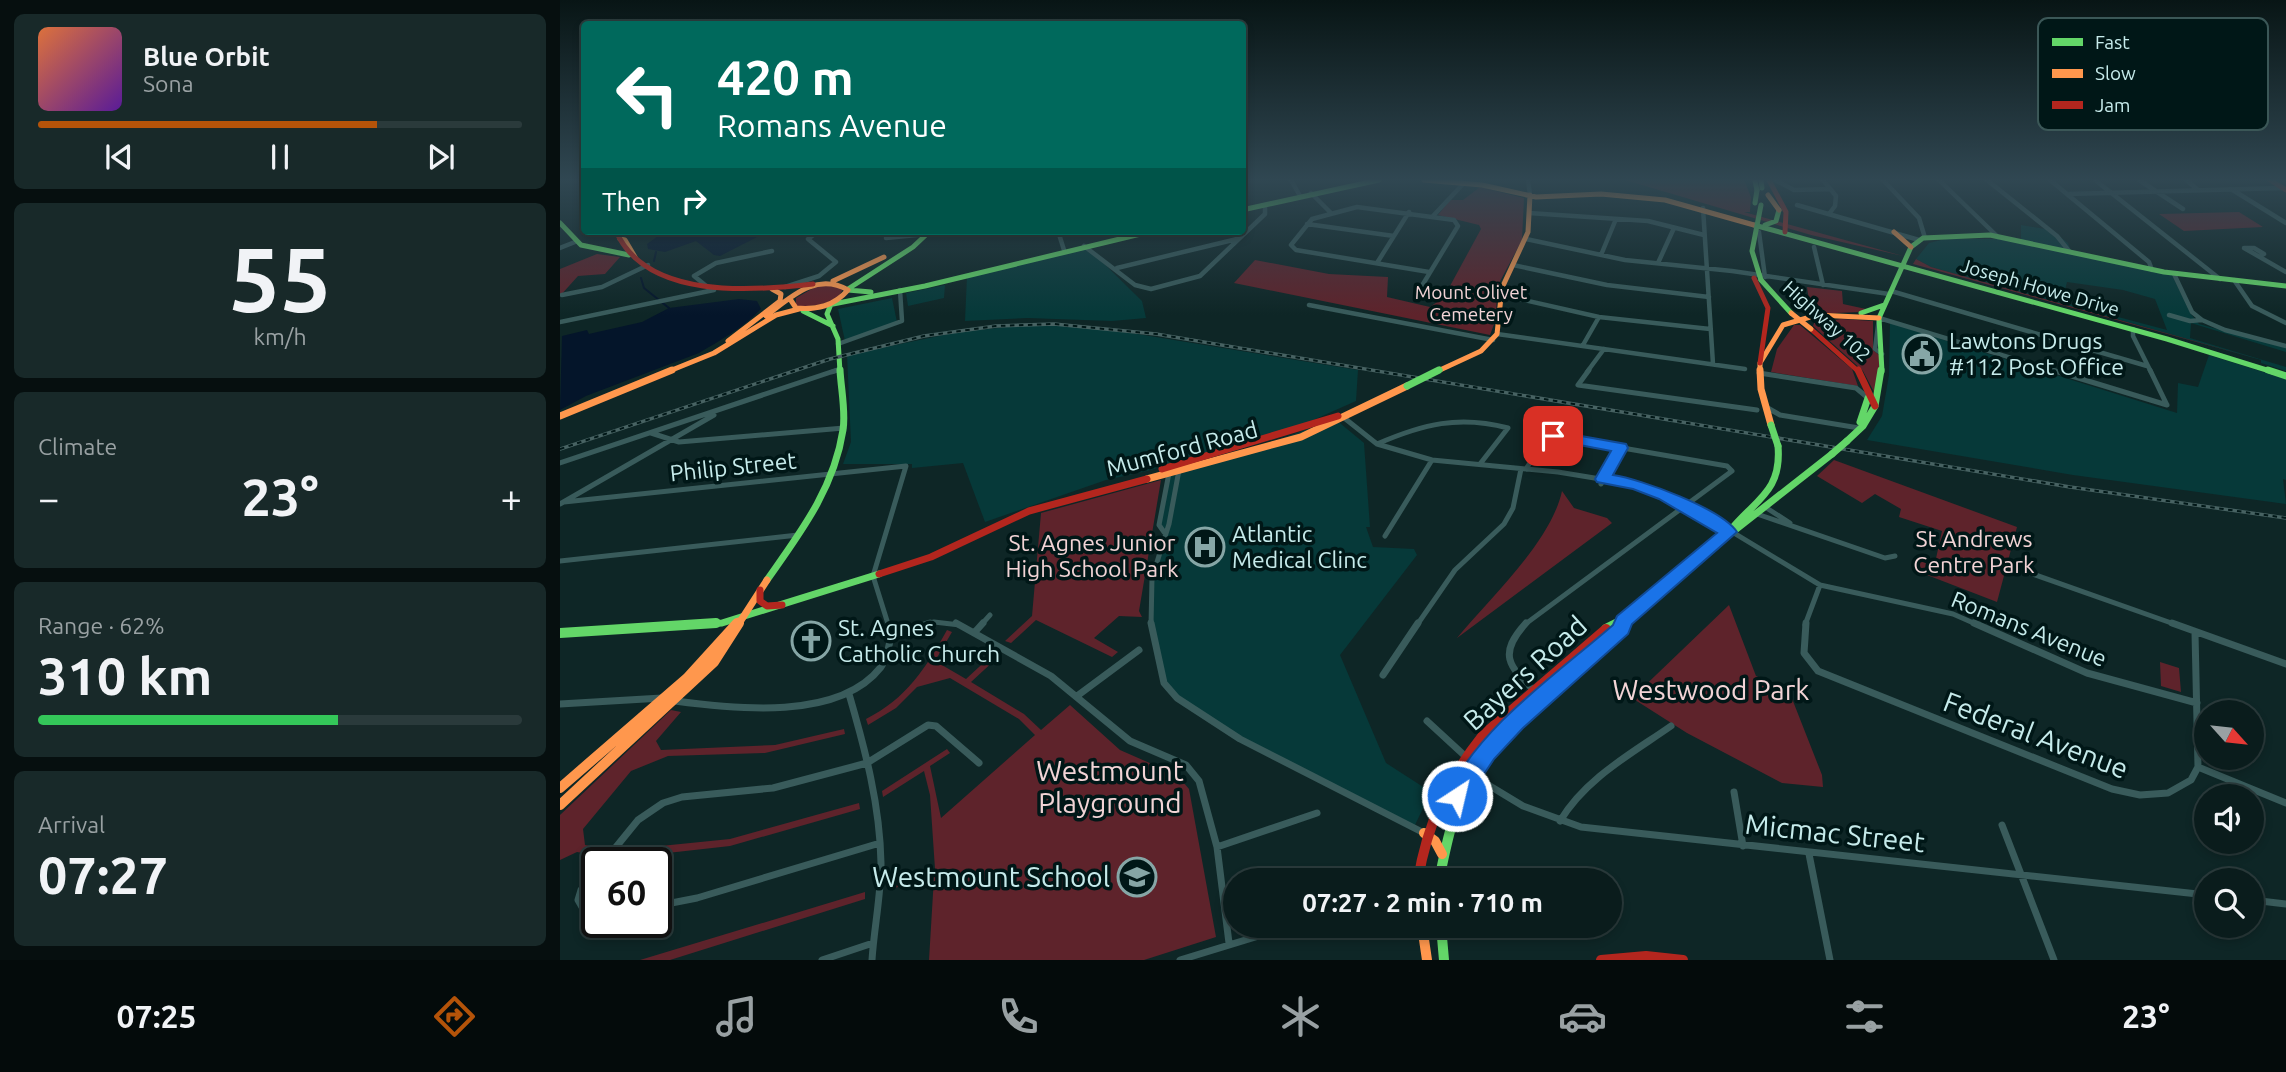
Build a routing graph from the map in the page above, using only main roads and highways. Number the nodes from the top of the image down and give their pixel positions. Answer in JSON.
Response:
{"nodes":[{"id":1,"x":561,"y":225,"type":"edge"},
{"id":2,"x":1528,"y":225,"type":"edge"},
{"id":3,"x":1751,"y":225,"type":"edge"},
{"id":4,"x":1759,"y":225,"type":"edge"},
{"id":5,"x":1765,"y":225,"type":"edge"},
{"id":6,"x":1783,"y":225,"type":"edge"},
{"id":7,"x":1788,"y":225,"type":"edge"},
{"id":8,"x":1785,"y":232,"type":"junction"},
{"id":9,"x":1894,"y":232,"type":"road end"},
{"id":10,"x":926,"y":235,"type":"edge"},
{"id":11,"x":1134,"y":235,"type":"edge"},
{"id":12,"x":621,"y":241,"type":"edge"},
{"id":13,"x":910,"y":248,"type":"junction"},
{"id":14,"x":1910,"y":249,"type":"junction"},
{"id":15,"x":603,"y":250,"type":"junction"},
{"id":16,"x":632,"y":256,"type":"junction"},
{"id":17,"x":1873,"y":256,"type":"junction"},
{"id":18,"x":1903,"y":264,"type":"junction"},
{"id":19,"x":1760,"y":278,"type":"junction"},
{"id":20,"x":831,"y":282,"type":"junction"},
{"id":21,"x":821,"y":283,"type":"junction"},
{"id":22,"x":2286,"y":286,"type":"edge"},
{"id":23,"x":772,"y":289,"type":"junction"},
{"id":24,"x":848,"y":290,"type":"junction"},
{"id":25,"x":900,"y":290,"type":"junction"},
{"id":26,"x":791,"y":299,"type":"junction"},
{"id":27,"x":832,"y":304,"type":"junction"},
{"id":28,"x":1884,"y":305,"type":"junction"},
{"id":29,"x":800,"y":309,"type":"junction"},
{"id":30,"x":1857,"y":314,"type":"junction"},
{"id":31,"x":1879,"y":318,"type":"junction"},
{"id":32,"x":833,"y":326,"type":"junction"},
{"id":33,"x":728,"y":341,"type":"junction"},
{"id":34,"x":692,"y":362,"type":"junction"},
{"id":35,"x":1852,"y":362,"type":"junction"},
{"id":36,"x":1760,"y":363,"type":"junction"},
{"id":37,"x":2286,"y":376,"type":"edge"},
{"id":38,"x":1875,"y":405,"type":"junction"},
{"id":39,"x":560,"y":416,"type":"edge"},
{"id":40,"x":1859,"y":429,"type":"junction"},
{"id":41,"x":1729,"y":532,"type":"junction"},
{"id":42,"x":760,"y":590,"type":"junction"},
{"id":43,"x":782,"y":606,"type":"junction"},
{"id":44,"x":741,"y":619,"type":"junction"},
{"id":45,"x":1623,"y":621,"type":"junction"},
{"id":46,"x":560,"y":633,"type":"edge"},
{"id":47,"x":1466,"y":784,"type":"junction"},
{"id":48,"x":560,"y":788,"type":"edge"},
{"id":49,"x":1435,"y":802,"type":"junction"},
{"id":50,"x":560,"y":805,"type":"edge"},
{"id":51,"x":1424,"y":833,"type":"junction"},
{"id":52,"x":1442,"y":854,"type":"junction"},
{"id":53,"x":1420,"y":868,"type":"edge"},
{"id":54,"x":1440,"y":868,"type":"edge"},
{"id":55,"x":1424,"y":938,"type":"edge"},
{"id":56,"x":1442,"y":938,"type":"edge"},
{"id":57,"x":1424,"y":960,"type":"edge"},
{"id":58,"x":1444,"y":960,"type":"edge"},
{"id":59,"x":1601,"y":960,"type":"edge"},
{"id":60,"x":1683,"y":960,"type":"edge"}],
"edges":[{"from":1,"to":15,"type":"main road"},
{"from":2,"to":43,"type":"main road","name":"Mumford Road","bridge":true},
{"from":3,"to":19,"type":"main road","name":"Highway 102"},
{"from":4,"to":8,"type":"main road","name":"Joseph Howe Drive"},
{"from":5,"to":8,"type":"main road","name":"Joseph Howe Drive"},
{"from":6,"to":8,"type":"main road"},
{"from":7,"to":8,"type":"main road"},
{"from":8,"to":17,"type":"main road","name":"Joseph Howe Drive"},
{"from":9,"to":14,"type":"main road"},
{"from":10,"to":13,"type":"main road"},
{"from":11,"to":25,"type":"main road"},
{"from":12,"to":15,"type":"main road"},
{"from":12,"to":16,"type":"main road"},
{"from":13,"to":20,"type":"main road"},
{"from":13,"to":24,"type":"main road"},
{"from":14,"to":17,"type":"main road"},
{"from":14,"to":18,"type":"main road","name":"Bayers Road"},
{"from":14,"to":22,"type":"main road"},
{"from":15,"to":16,"type":"main road"},
{"from":16,"to":23,"type":"main road"},
{"from":17,"to":18,"type":"main road","name":"Joseph Howe Drive"},
{"from":18,"to":28,"type":"main road","name":"Bayers Road"},
{"from":18,"to":37,"type":"main road","name":"Joseph Howe Drive"},
{"from":19,"to":35,"type":"main road","name":"Highway 102","bridge":true},
{"from":19,"to":36,"type":"main road","name":"Highway 102"},
{"from":20,"to":21,"type":"main road"},
{"from":20,"to":24,"type":"main road"},
{"from":21,"to":23,"type":"main road"},
{"from":21,"to":26,"type":"main road"},
{"from":23,"to":26,"type":"main road"},
{"from":23,"to":33,"type":"main road"},
{"from":24,"to":25,"type":"main road"},
{"from":24,"to":27,"type":"main road"},
{"from":25,"to":27,"type":"main road"},
{"from":26,"to":29,"type":"main road"},
{"from":26,"to":33,"type":"main road"},
{"from":27,"to":29,"type":"main road"},
{"from":27,"to":32,"type":"main road"},
{"from":28,"to":30,"type":"main road"},
{"from":28,"to":31,"type":"main road","name":"Bayers Road"},
{"from":29,"to":32,"type":"main road"},
{"from":29,"to":34,"type":"main road"},
{"from":30,"to":31,"type":"main road"},
{"from":30,"to":36,"type":"main road"},
{"from":31,"to":38,"type":"main road","name":"Bayers Road"},
{"from":32,"to":42,"type":"main road"},
{"from":33,"to":34,"type":"main road"},
{"from":34,"to":39,"type":"main road"},
{"from":35,"to":38,"type":"main road","name":"Highway 102"},
{"from":35,"to":40,"type":"main road"},
{"from":36,"to":41,"type":"main road","name":"Bayers Road","bridge":true},
{"from":38,"to":40,"type":"main road","name":"Bayers Road"},
{"from":40,"to":41,"type":"main road","name":"Bayers Road","bridge":true},
{"from":41,"to":45,"type":"main road","name":"Bayers Road"},
{"from":42,"to":43,"type":"main road"},
{"from":42,"to":44,"type":"main road"},
{"from":43,"to":44,"type":"main road","name":"Mumford Road"},
{"from":44,"to":46,"type":"main road","name":"Mumford Road"},
{"from":44,"to":48,"type":"main road"},
{"from":44,"to":50,"type":"main road"},
{"from":45,"to":47,"type":"main road","name":"Bayers Road"},
{"from":45,"to":49,"type":"main road","name":"Bayers Road"},
{"from":47,"to":49,"type":"main road"},
{"from":47,"to":52,"type":"main road","name":"Bayers Road"},
{"from":49,"to":51,"type":"main road","name":"Bayers Road"},
{"from":51,"to":52,"type":"main road"},
{"from":51,"to":53,"type":"main road","name":"Bayers Road"},
{"from":52,"to":54,"type":"main road","name":"Bayers Road"},
{"from":55,"to":57,"type":"main road"},
{"from":56,"to":58,"type":"main road"},
{"from":59,"to":60,"type":"main road"}]}
